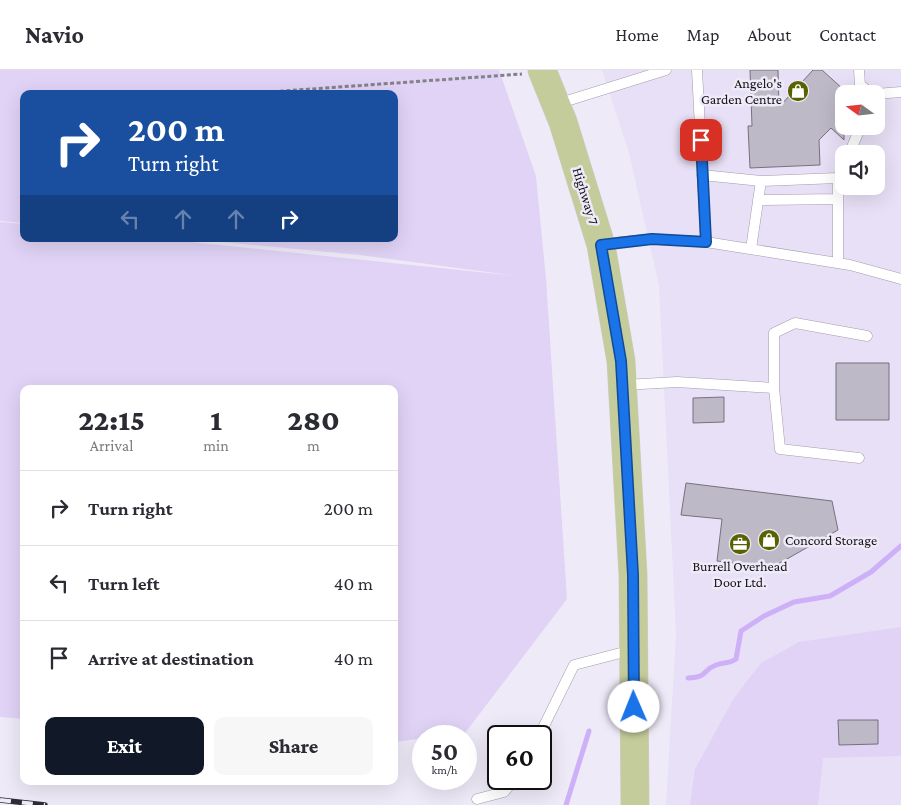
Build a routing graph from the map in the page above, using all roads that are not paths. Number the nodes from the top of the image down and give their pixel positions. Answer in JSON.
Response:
{"nodes":[{"id":1,"x":666,"y":70,"type":"edge"},
{"id":2,"x":698,"y":70,"type":"edge"},
{"id":3,"x":859,"y":70,"type":"edge"},
{"id":4,"x":543,"y":71,"type":"edge"},
{"id":5,"x":860,"y":85,"type":"edge"},
{"id":6,"x":901,"y":92,"type":"edge"},
{"id":7,"x":885,"y":93,"type":"edge"},
{"id":8,"x":556,"y":105,"type":"junction"},
{"id":9,"x":702,"y":175,"type":"junction"},
{"id":10,"x":835,"y":178,"type":"edge"},
{"id":11,"x":761,"y":181,"type":"junction"},
{"id":12,"x":838,"y":195,"type":"edge"},
{"id":13,"x":838,"y":199,"type":"junction"},
{"id":14,"x":758,"y":200,"type":"junction"},
{"id":15,"x":706,"y":242,"type":"junction"},
{"id":16,"x":601,"y":245,"type":"junction"},
{"id":17,"x":751,"y":249,"type":"junction"},
{"id":18,"x":838,"y":263,"type":"junction"},
{"id":19,"x":901,"y":279,"type":"edge"},
{"id":20,"x":866,"y":336,"type":"dead end"},
{"id":21,"x":623,"y":385,"type":"junction"},
{"id":22,"x":774,"y":388,"type":"junction"},
{"id":23,"x":859,"y":458,"type":"dead end"},
{"id":24,"x":633,"y":650,"type":"junction"},
{"id":25,"x":544,"y":725,"type":"edge"},
{"id":26,"x":506,"y":790,"type":"edge"},
{"id":27,"x":477,"y":799,"type":"dead end"},
{"id":28,"x":635,"y":805,"type":"edge"}],
"edges":[{"from":1,"to":8,"type":"lane"},
{"from":2,"to":9,"type":"lane"},
{"from":3,"to":5,"type":"lane"},
{"from":4,"to":8,"type":"main road","name":"Highway 7"},
{"from":6,"to":7,"type":"lane"},
{"from":8,"to":16,"type":"main road","name":"Highway 7"},
{"from":9,"to":11,"type":"lane"},
{"from":9,"to":15,"type":"lane"},
{"from":10,"to":11,"type":"lane"},
{"from":11,"to":14,"type":"lane"},
{"from":12,"to":13,"type":"lane"},
{"from":13,"to":14,"type":"lane"},
{"from":13,"to":18,"type":"lane"},
{"from":14,"to":17,"type":"lane"},
{"from":15,"to":16,"type":"lane"},
{"from":15,"to":17,"type":"lane"},
{"from":16,"to":21,"type":"main road","name":"Highway 7"},
{"from":17,"to":18,"type":"lane"},
{"from":18,"to":19,"type":"lane"},
{"from":20,"to":22,"type":"lane"},
{"from":21,"to":22,"type":"lane"},
{"from":21,"to":24,"type":"main road","name":"Highway 7"},
{"from":22,"to":23,"type":"lane"},
{"from":24,"to":25,"type":"lane"},
{"from":24,"to":28,"type":"main road","name":"Highway 7"},
{"from":26,"to":27,"type":"lane"}]}
